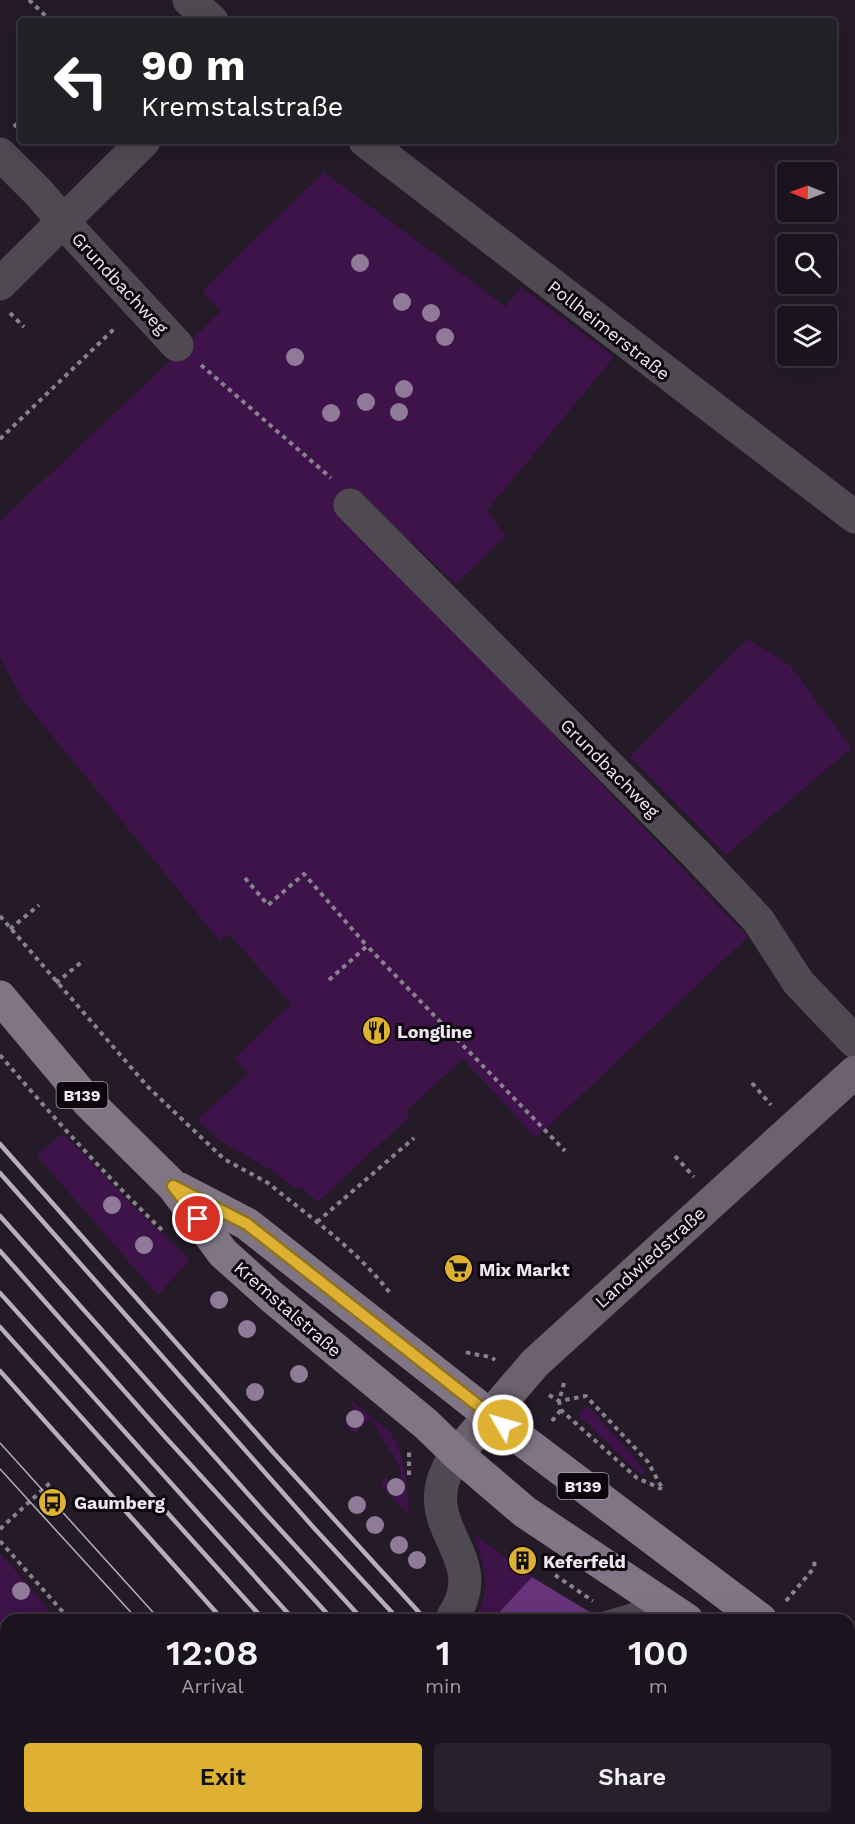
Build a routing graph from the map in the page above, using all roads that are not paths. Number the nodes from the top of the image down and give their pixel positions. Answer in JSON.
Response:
{"nodes":[{"id":1,"x":189,"y":0,"type":"edge"},
{"id":2,"x":209,"y":18,"type":"edge"},
{"id":3,"x":141,"y":144,"type":"edge"},
{"id":4,"x":369,"y":144,"type":"edge"},
{"id":5,"x":0,"y":154,"type":"edge"},
{"id":6,"x":63,"y":221,"type":"junction"},
{"id":7,"x":0,"y":284,"type":"edge"},
{"id":8,"x":177,"y":345,"type":"road end"},
{"id":9,"x":350,"y":505,"type":"road end"},
{"id":10,"x":855,"y":517,"type":"edge"},
{"id":11,"x":0,"y":998,"type":"edge"},
{"id":12,"x":855,"y":1042,"type":"edge"},
{"id":13,"x":855,"y":1072,"type":"edge"},
{"id":14,"x":173,"y":1186,"type":"junction"},
{"id":15,"x":489,"y":1414,"type":"junction"},
{"id":16,"x":457,"y":1454,"type":"junction"},
{"id":17,"x":658,"y":1600,"type":"junction"},
{"id":18,"x":773,"y":1611,"type":"edge"},
{"id":19,"x":454,"y":1614,"type":"edge"},
{"id":20,"x":628,"y":1614,"type":"edge"},
{"id":21,"x":678,"y":1614,"type":"edge"}],
"edges":[{"from":1,"to":2,"type":"street"},
{"from":3,"to":6,"type":"street","name":"Grundbachweg"},
{"from":4,"to":10,"type":"street","name":"Pollheimerstraße"},
{"from":5,"to":6,"type":"street","name":"Grundbachweg"},
{"from":6,"to":7,"type":"street","name":"Grundbachweg"},
{"from":6,"to":8,"type":"street","name":"Grundbachweg"},
{"from":9,"to":12,"type":"street","name":"Grundbachweg"},
{"from":11,"to":14,"type":"main road","number":"B139"},
{"from":13,"to":15,"type":"main road","name":"Landwiedstraße"},
{"from":14,"to":15,"type":"main road","name":"Kremstalstraße","number":"B139"},
{"from":14,"to":16,"type":"main road","name":"Kremstalstraße","number":"B139"},
{"from":15,"to":16,"type":"main road","name":"Landwiedstraße"},
{"from":15,"to":18,"type":"main road","name":"Kremstalstraße","number":"B139"},
{"from":16,"to":17,"type":"main road","name":"Kremstalstraße","number":"B139"},
{"from":16,"to":19,"type":"street"},
{"from":17,"to":20,"type":"lane"},
{"from":17,"to":21,"type":"main road","name":"Kremstalstraße","number":"B139"}]}
